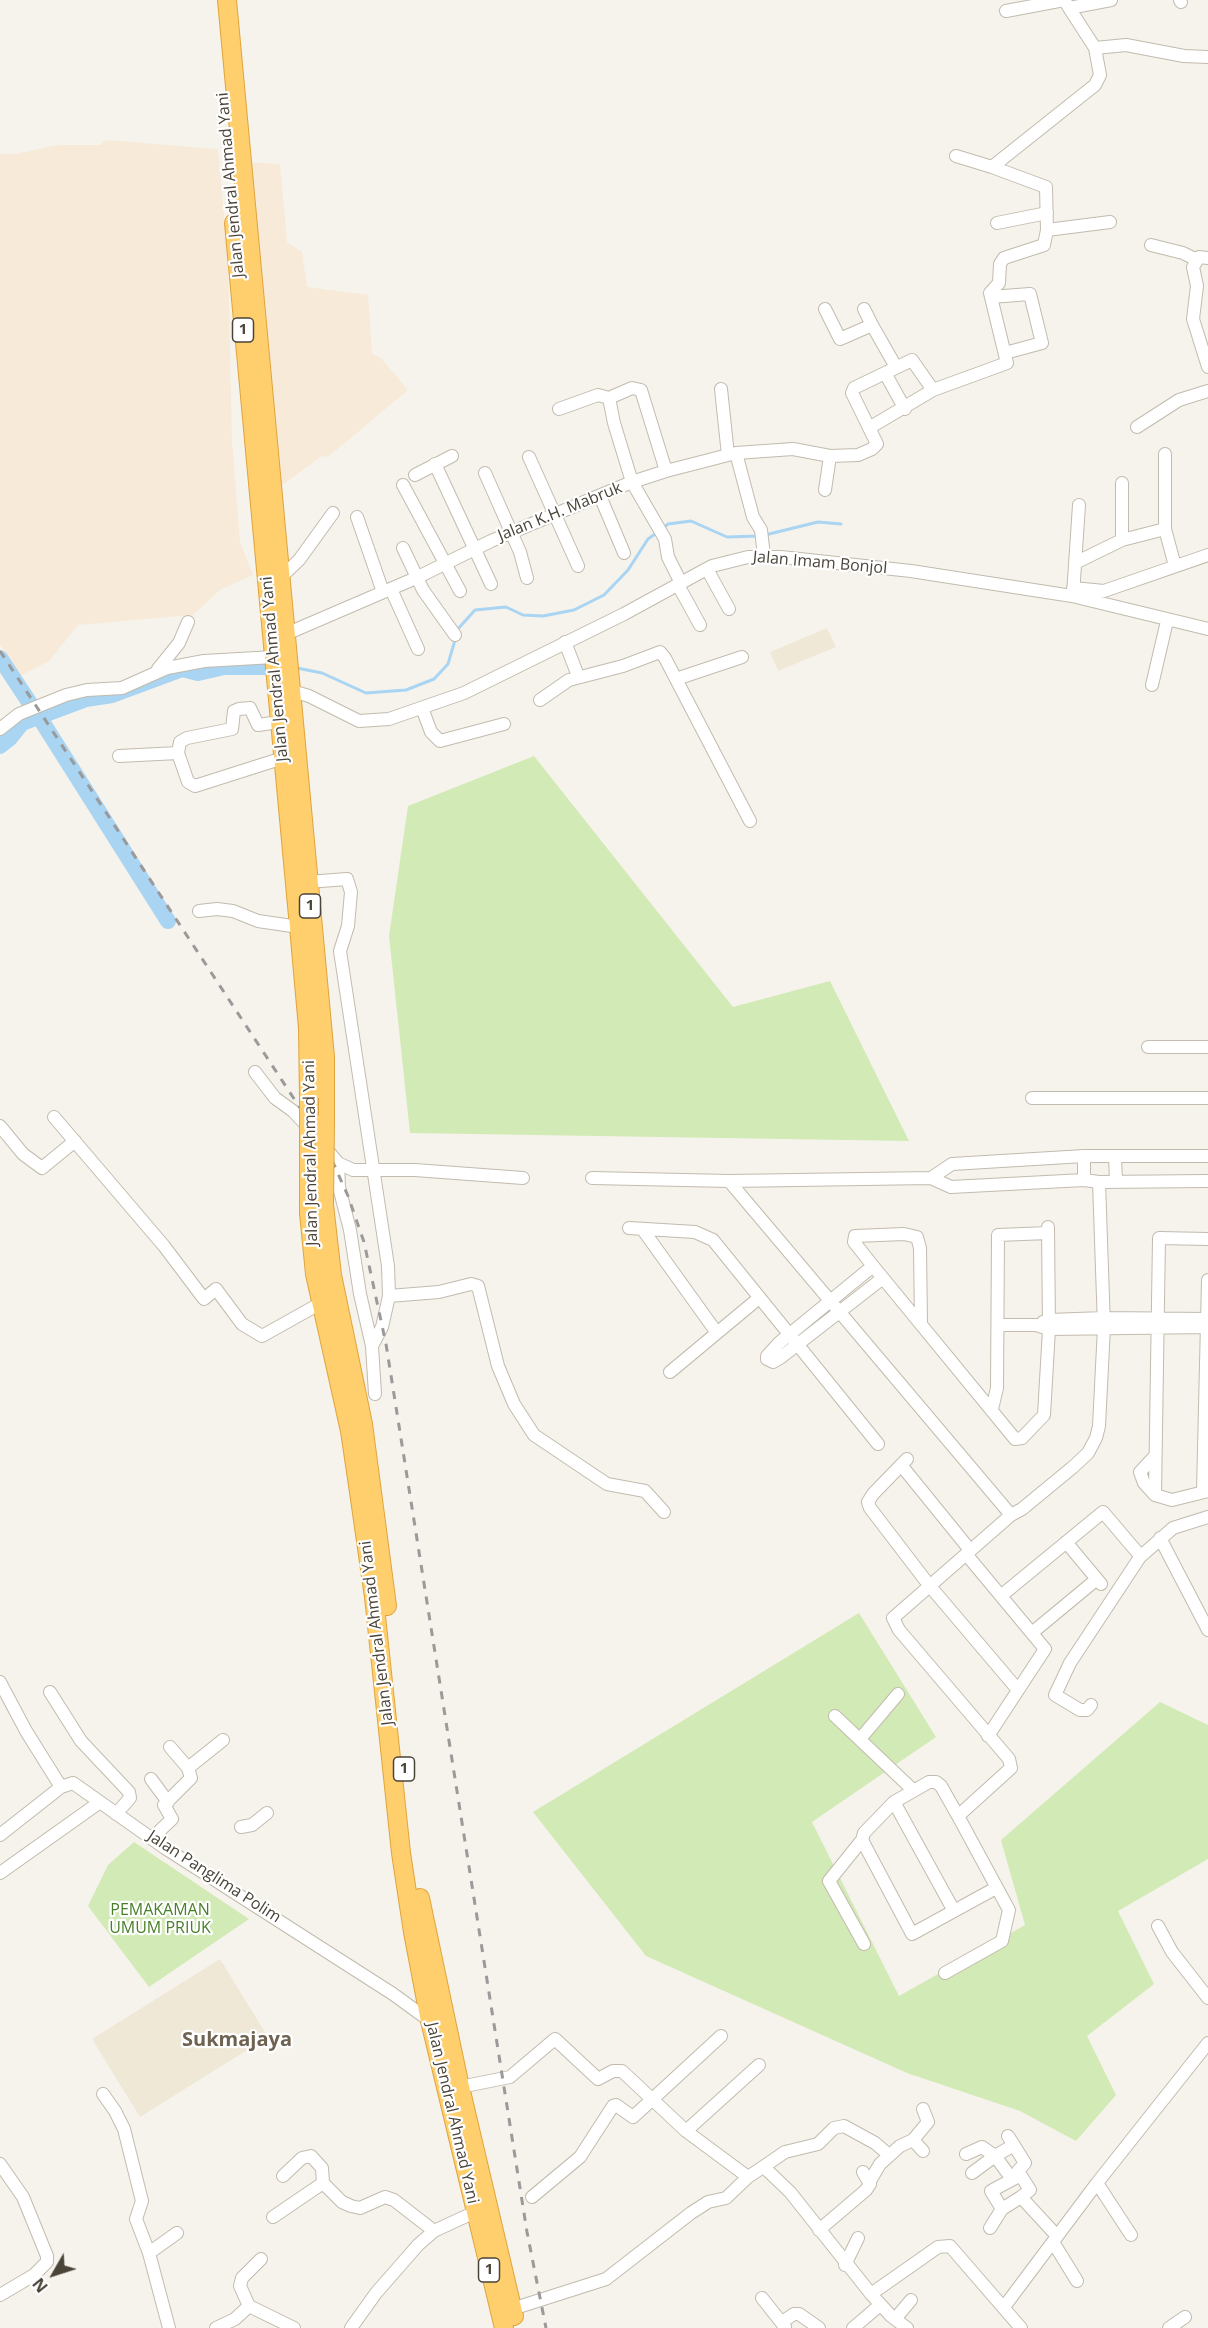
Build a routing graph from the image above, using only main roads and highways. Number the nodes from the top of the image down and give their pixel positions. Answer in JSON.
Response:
{"nodes":[{"id":1,"x":215,"y":0,"type":"edge"},
{"id":2,"x":227,"y":0,"type":"edge"},
{"id":3,"x":280,"y":664,"type":"junction"},
{"id":4,"x":504,"y":2328,"type":"edge"},
{"id":5,"x":516,"y":2328,"type":"edge"}],
"edges":[{"from":1,"to":3,"type":"highway","name":"Jalan Jendral Ahmad Yani","number":"1"},
{"from":2,"to":3,"type":"highway","name":"Jalan Jendral Ahmad Yani","number":"1"},
{"from":3,"to":4,"type":"highway","name":"Jalan Jendral Ahmad Yani","number":"1","bridge":true},
{"from":3,"to":5,"type":"highway","name":"Jalan Jendral Ahmad Yani","number":"1","bridge":true}]}
